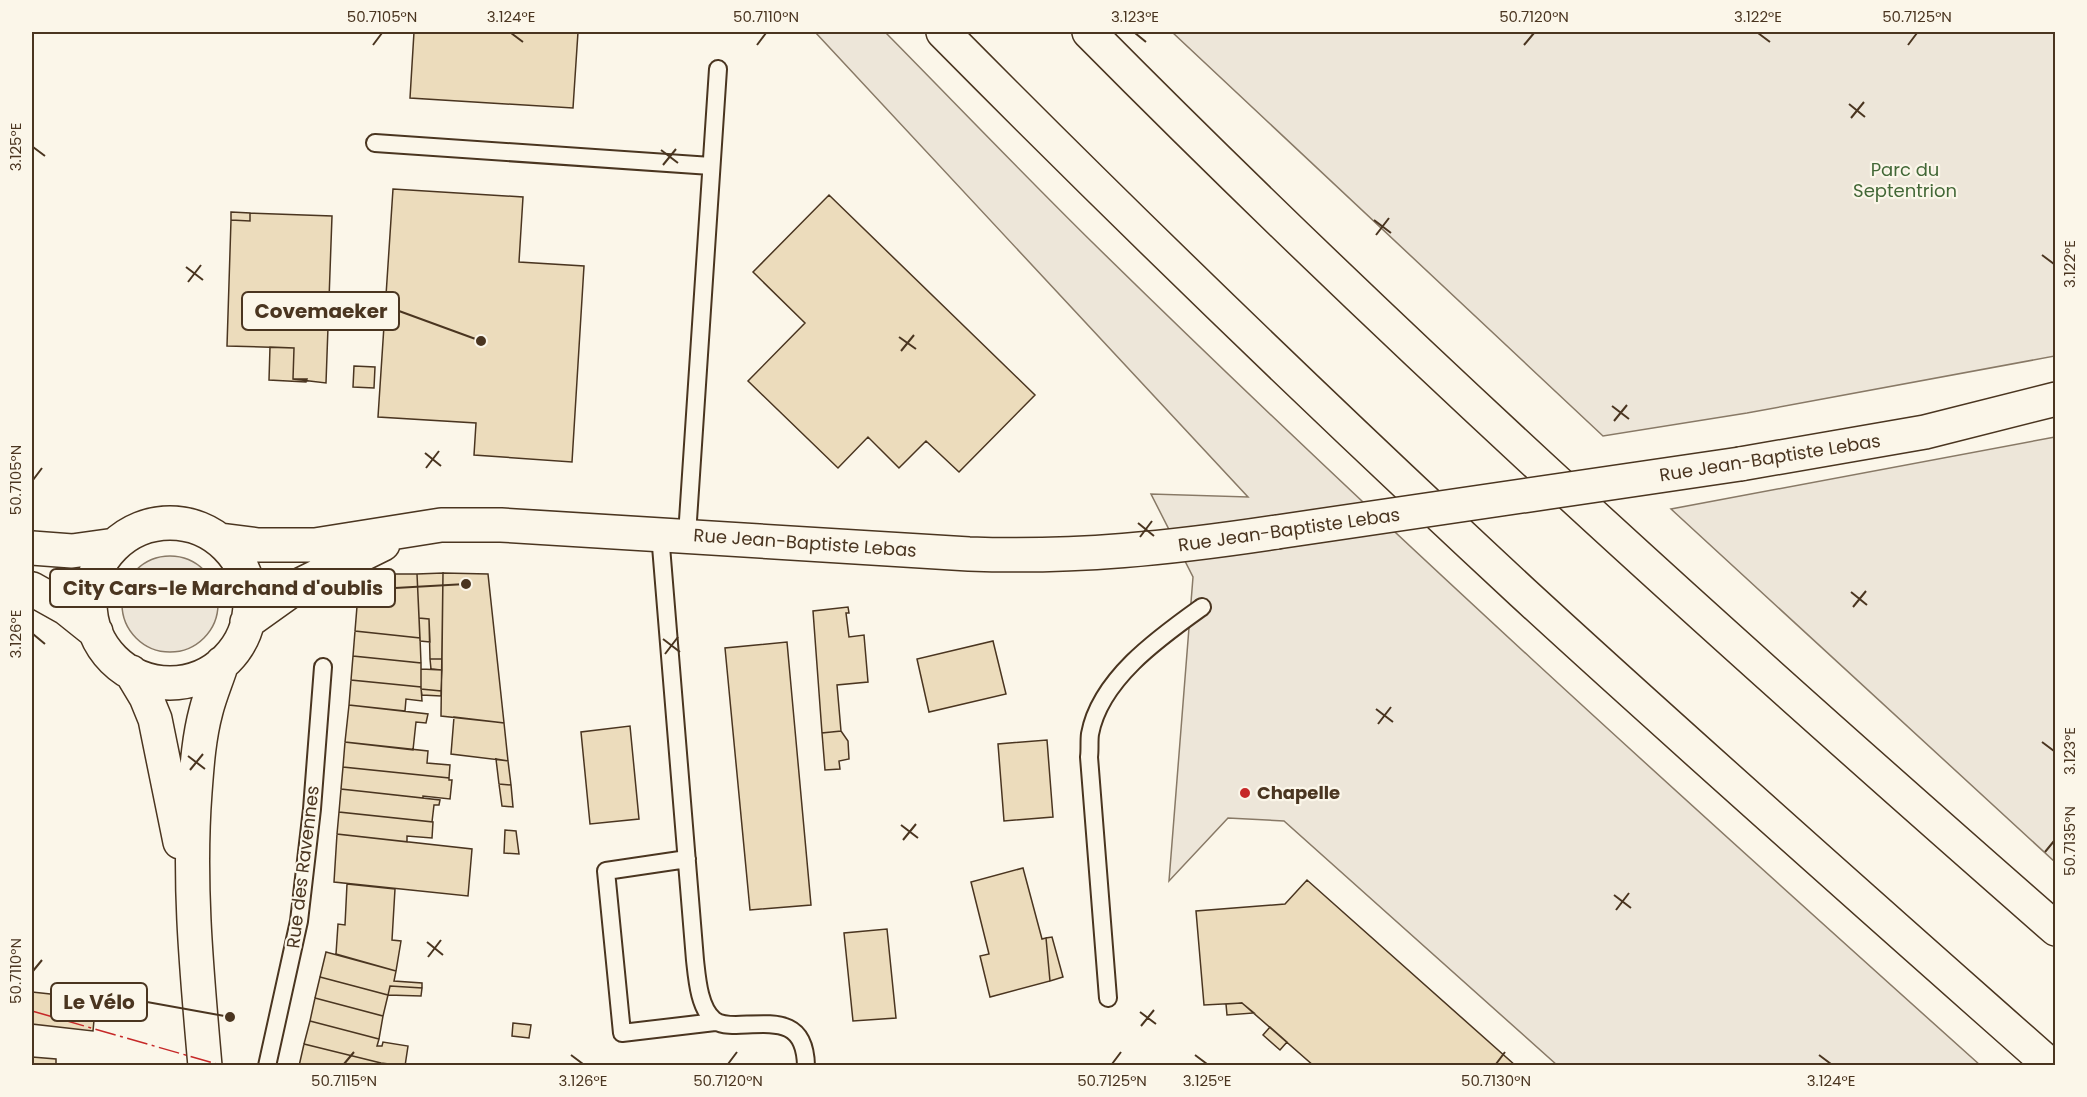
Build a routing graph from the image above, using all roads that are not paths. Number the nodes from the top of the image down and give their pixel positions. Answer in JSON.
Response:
{"nodes":[{"id":1,"x":943,"y":32,"type":"edge"},
{"id":2,"x":1089,"y":32,"type":"edge"},
{"id":3,"x":718,"y":69,"type":"dead end"},
{"id":4,"x":375,"y":143,"type":"dead end"},
{"id":5,"x":711,"y":166,"type":"junction"},
{"id":6,"x":2055,"y":399,"type":"edge"},
{"id":7,"x":406,"y":532,"type":"junction"},
{"id":8,"x":674,"y":535,"type":"junction"},
{"id":9,"x":220,"y":540,"type":"junction"},
{"id":10,"x":115,"y":545,"type":"junction"},
{"id":11,"x":32,"y":548,"type":"edge"},
{"id":12,"x":32,"y":589,"type":"edge"},
{"id":13,"x":1202,"y":607,"type":"dead end"},
{"id":14,"x":247,"y":622,"type":"junction"},
{"id":15,"x":96,"y":632,"type":"junction"},
{"id":16,"x":222,"y":663,"type":"junction"},
{"id":17,"x":322,"y":667,"type":"dead end"},
{"id":18,"x":131,"y":672,"type":"junction"},
{"id":19,"x":687,"y":859,"type":"junction"},
{"id":20,"x":193,"y":917,"type":"junction"},
{"id":21,"x":2055,"y":929,"type":"edge"},
{"id":22,"x":1108,"y":998,"type":"dead end"},
{"id":23,"x":715,"y":1022,"type":"junction"},
{"id":24,"x":205,"y":1065,"type":"edge"},
{"id":25,"x":267,"y":1065,"type":"edge"},
{"id":26,"x":806,"y":1065,"type":"edge"},
{"id":27,"x":2051,"y":1065,"type":"edge"}],
"edges":[{"from":1,"to":27,"type":"main road"},
{"from":2,"to":21,"type":"main road"},
{"from":3,"to":5,"type":"lane"},
{"from":4,"to":5,"type":"lane"},
{"from":5,"to":8,"type":"lane"},
{"from":6,"to":8,"type":"main road","name":"Rue Jean-Baptiste Lebas","bridge":true},
{"from":7,"to":8,"type":"main road","name":"Rue Jean-Baptiste Lebas"},
{"from":7,"to":9,"type":"main road"},
{"from":7,"to":14,"type":"main road"},
{"from":8,"to":19,"type":"lane"},
{"from":9,"to":10,"type":"main road"},
{"from":9,"to":14,"type":"main road"},
{"from":10,"to":11,"type":"main road"},
{"from":10,"to":15,"type":"main road"},
{"from":12,"to":15,"type":"main road"},
{"from":13,"to":22,"type":"lane"},
{"from":14,"to":16,"type":"main road"},
{"from":15,"to":18,"type":"main road"},
{"from":16,"to":18,"type":"main road"},
{"from":16,"to":20,"type":"main road"},
{"from":17,"to":25,"type":"lane","name":"Rue des Ravennes"},
{"from":18,"to":20,"type":"main road"},
{"from":19,"to":23,"type":"lane"},
{"from":19,"to":23,"type":"lane"},
{"from":20,"to":24,"type":"main road"},
{"from":23,"to":26,"type":"lane"}]}
